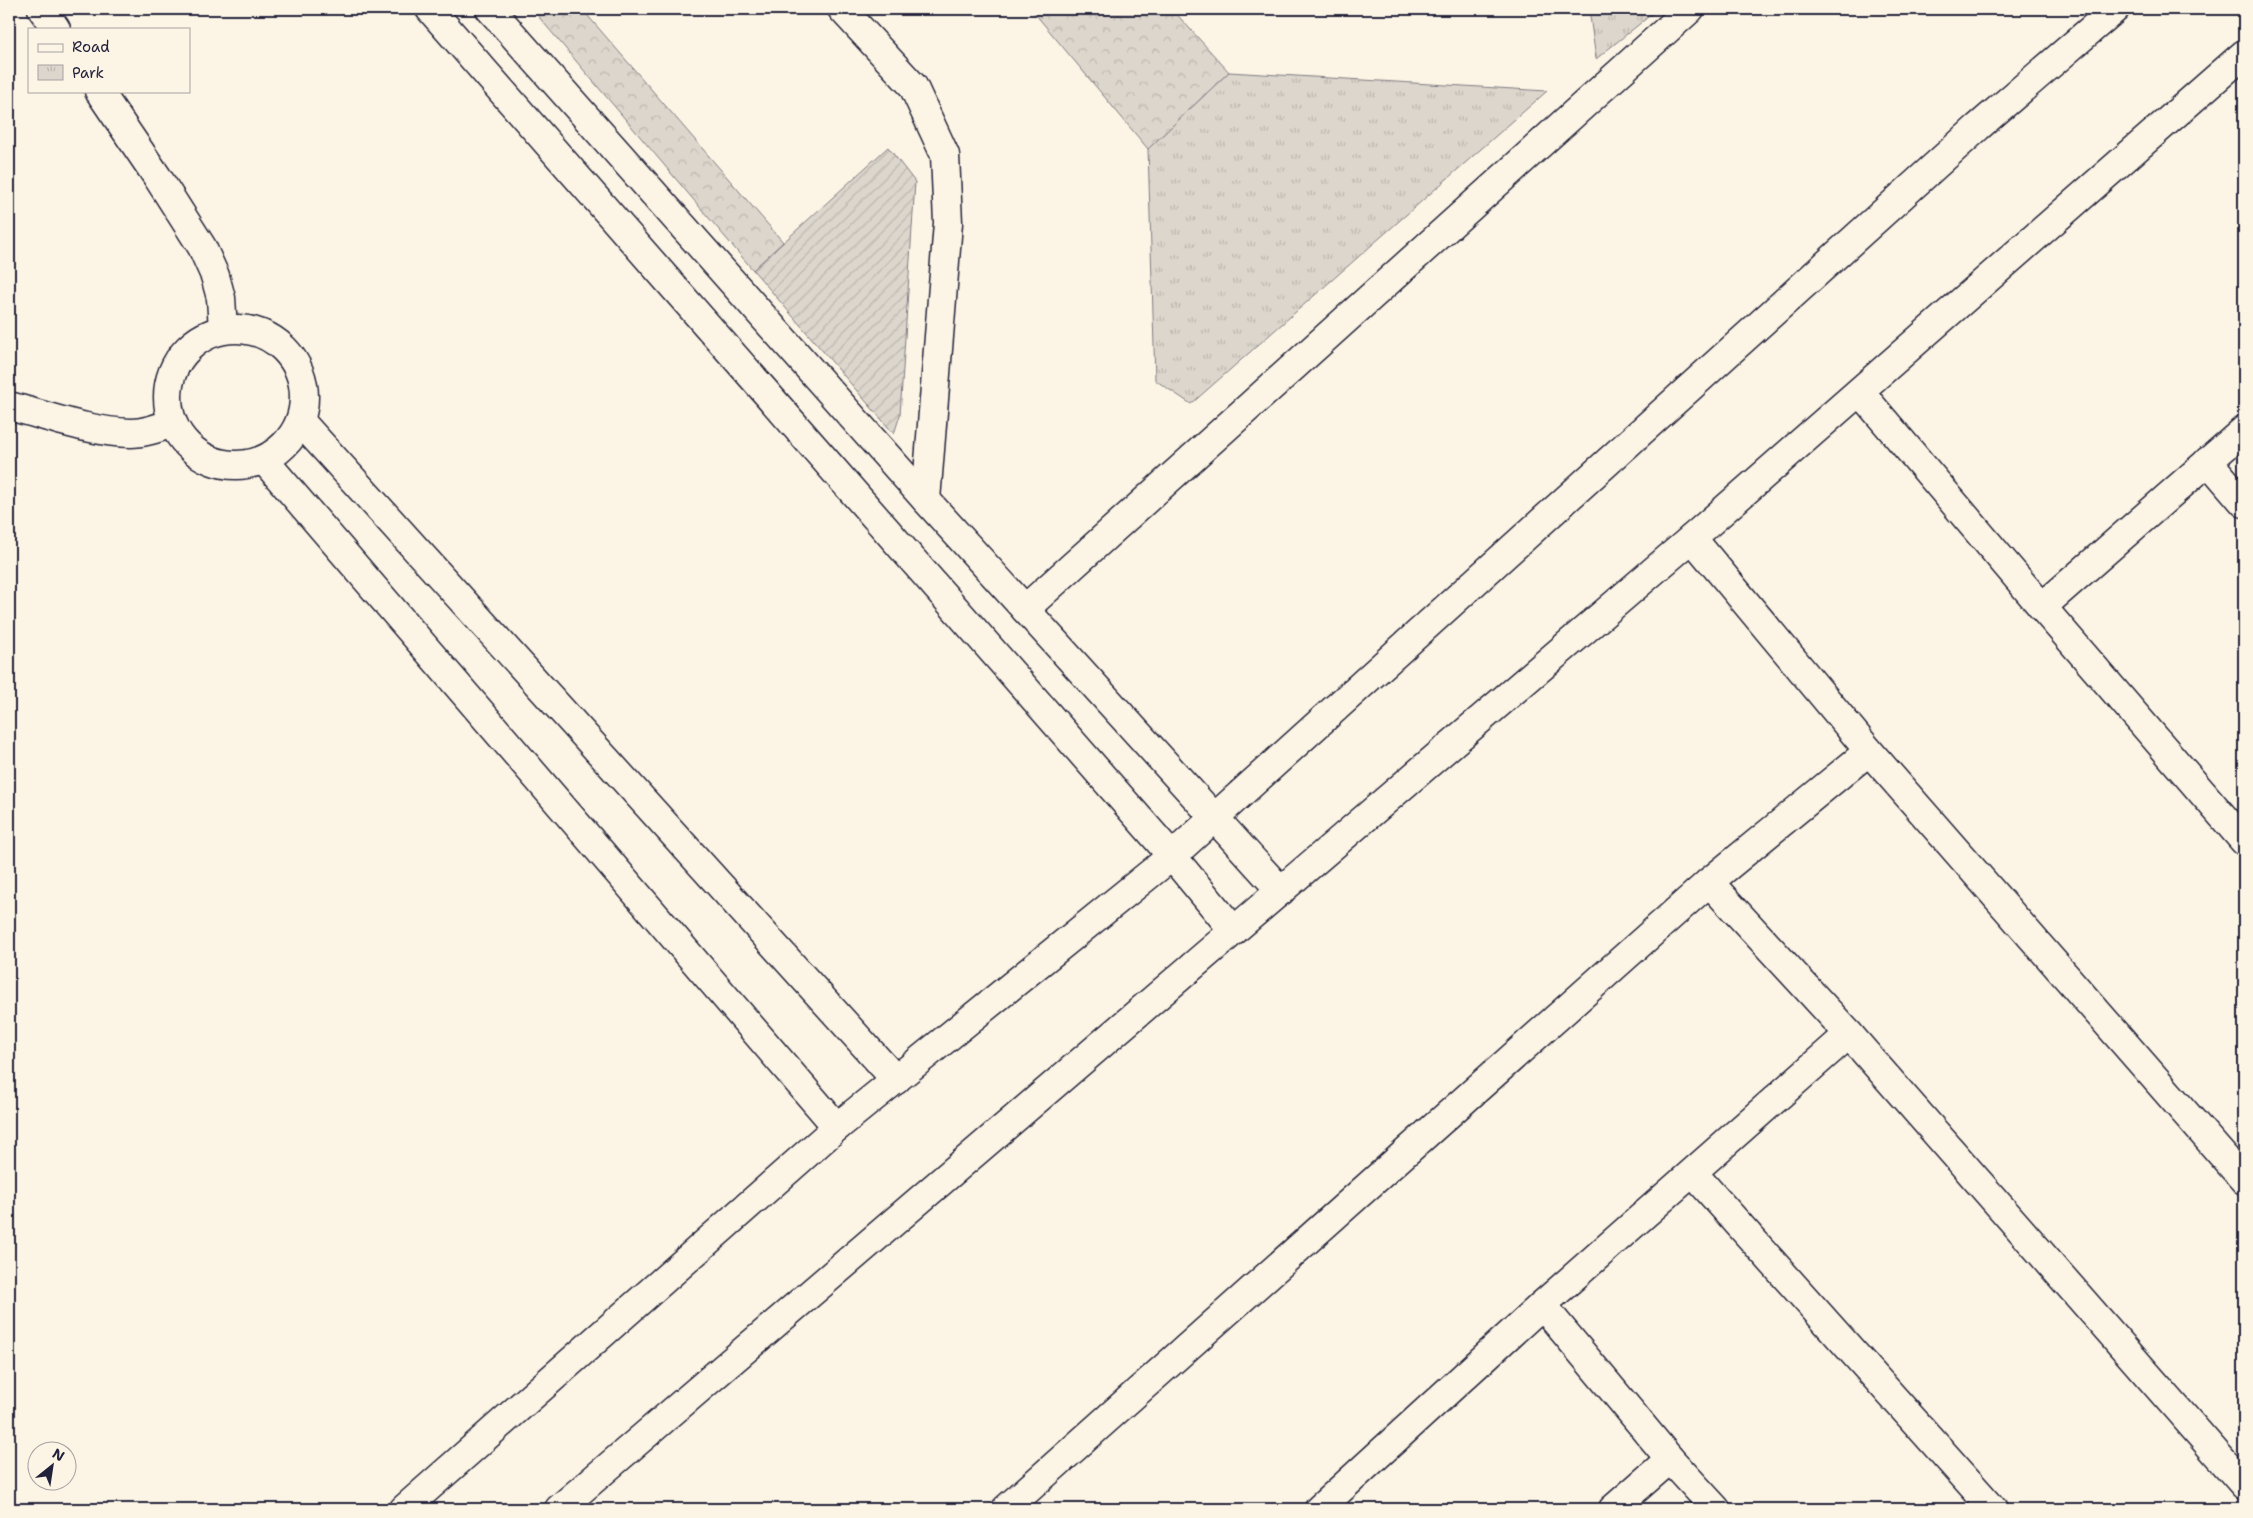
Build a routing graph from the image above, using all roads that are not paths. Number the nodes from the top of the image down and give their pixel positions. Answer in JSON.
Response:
{"nodes":[{"id":1,"x":42,"y":9,"type":"edge"},
{"id":2,"x":430,"y":9,"type":"edge"},
{"id":3,"x":490,"y":9,"type":"edge"},
{"id":4,"x":842,"y":9,"type":"edge"},
{"id":5,"x":1690,"y":9,"type":"edge"},
{"id":6,"x":2115,"y":9,"type":"edge"},
{"id":7,"x":55,"y":28,"type":"edge"},
{"id":8,"x":2244,"y":54,"type":"edge"},
{"id":9,"x":100,"y":92,"type":"edge"},
{"id":10,"x":223,"y":329,"type":"junction"},
{"id":11,"x":1860,"y":392,"type":"junction"},
{"id":12,"x":9,"y":406,"type":"edge"},
{"id":13,"x":301,"y":422,"type":"junction"},
{"id":14,"x":172,"y":423,"type":"junction"},
{"id":15,"x":2244,"y":430,"type":"edge"},
{"id":16,"x":264,"y":460,"type":"junction"},
{"id":17,"x":2208,"y":461,"type":"junction"},
{"id":18,"x":926,"y":500,"type":"junction"},
{"id":19,"x":2244,"y":504,"type":"edge"},
{"id":20,"x":1692,"y":538,"type":"junction"},
{"id":21,"x":2042,"y":607,"type":"junction"},
{"id":22,"x":1025,"y":609,"type":"junction"},
{"id":23,"x":1868,"y":751,"type":"junction"},
{"id":24,"x":1214,"y":818,"type":"junction"},
{"id":25,"x":2244,"y":841,"type":"edge"},
{"id":26,"x":1172,"y":856,"type":"junction"},
{"id":27,"x":1709,"y":882,"type":"junction"},
{"id":28,"x":1281,"y":891,"type":"junction"},
{"id":29,"x":1234,"y":932,"type":"junction"},
{"id":30,"x":1849,"y":1034,"type":"junction"},
{"id":31,"x":896,"y":1080,"type":"junction"},
{"id":32,"x":836,"y":1127,"type":"junction"},
{"id":33,"x":1693,"y":1173,"type":"junction"},
{"id":34,"x":2244,"y":1180,"type":"edge"},
{"id":35,"x":1542,"y":1305,"type":"junction"},
{"id":36,"x":1670,"y":1458,"type":"junction"},
{"id":37,"x":2244,"y":1485,"type":"edge"},
{"id":38,"x":404,"y":1509,"type":"edge"},
{"id":39,"x":559,"y":1509,"type":"edge"},
{"id":40,"x":1006,"y":1509,"type":"edge"},
{"id":41,"x":1319,"y":1509,"type":"edge"},
{"id":42,"x":1613,"y":1509,"type":"edge"},
{"id":43,"x":1716,"y":1509,"type":"edge"},
{"id":44,"x":1993,"y":1509,"type":"edge"}],
"edges":[{"from":1,"to":7,"type":"street"},
{"from":2,"to":26,"type":"street"},
{"from":3,"to":18,"type":"street"},
{"from":4,"to":18,"type":"street"},
{"from":5,"to":22,"type":"street"},
{"from":6,"to":24,"type":"street"},
{"from":8,"to":11,"type":"street"},
{"from":9,"to":10,"type":"street"},
{"from":10,"to":13,"type":"street"},
{"from":10,"to":14,"type":"street"},
{"from":11,"to":20,"type":"street"},
{"from":11,"to":21,"type":"street"},
{"from":12,"to":14,"type":"street"},
{"from":13,"to":16,"type":"street"},
{"from":13,"to":31,"type":"street"},
{"from":14,"to":16,"type":"street"},
{"from":15,"to":17,"type":"street"},
{"from":16,"to":32,"type":"street"},
{"from":17,"to":19,"type":"street"},
{"from":17,"to":21,"type":"street"},
{"from":18,"to":22,"type":"street"},
{"from":20,"to":23,"type":"street"},
{"from":20,"to":28,"type":"street"},
{"from":21,"to":25,"type":"street"},
{"from":22,"to":24,"type":"street"},
{"from":23,"to":27,"type":"street"},
{"from":23,"to":34,"type":"street"},
{"from":24,"to":26,"type":"street"},
{"from":24,"to":28,"type":"street"},
{"from":26,"to":29,"type":"street"},
{"from":26,"to":31,"type":"street"},
{"from":27,"to":30,"type":"street"},
{"from":27,"to":40,"type":"street"},
{"from":28,"to":29,"type":"street"},
{"from":29,"to":39,"type":"street"},
{"from":30,"to":33,"type":"street"},
{"from":30,"to":37,"type":"street"},
{"from":31,"to":32,"type":"street"},
{"from":32,"to":38,"type":"street"},
{"from":33,"to":35,"type":"street"},
{"from":33,"to":44,"type":"street"},
{"from":35,"to":36,"type":"street"},
{"from":35,"to":41,"type":"street"},
{"from":36,"to":42,"type":"street"},
{"from":36,"to":43,"type":"street"}]}
